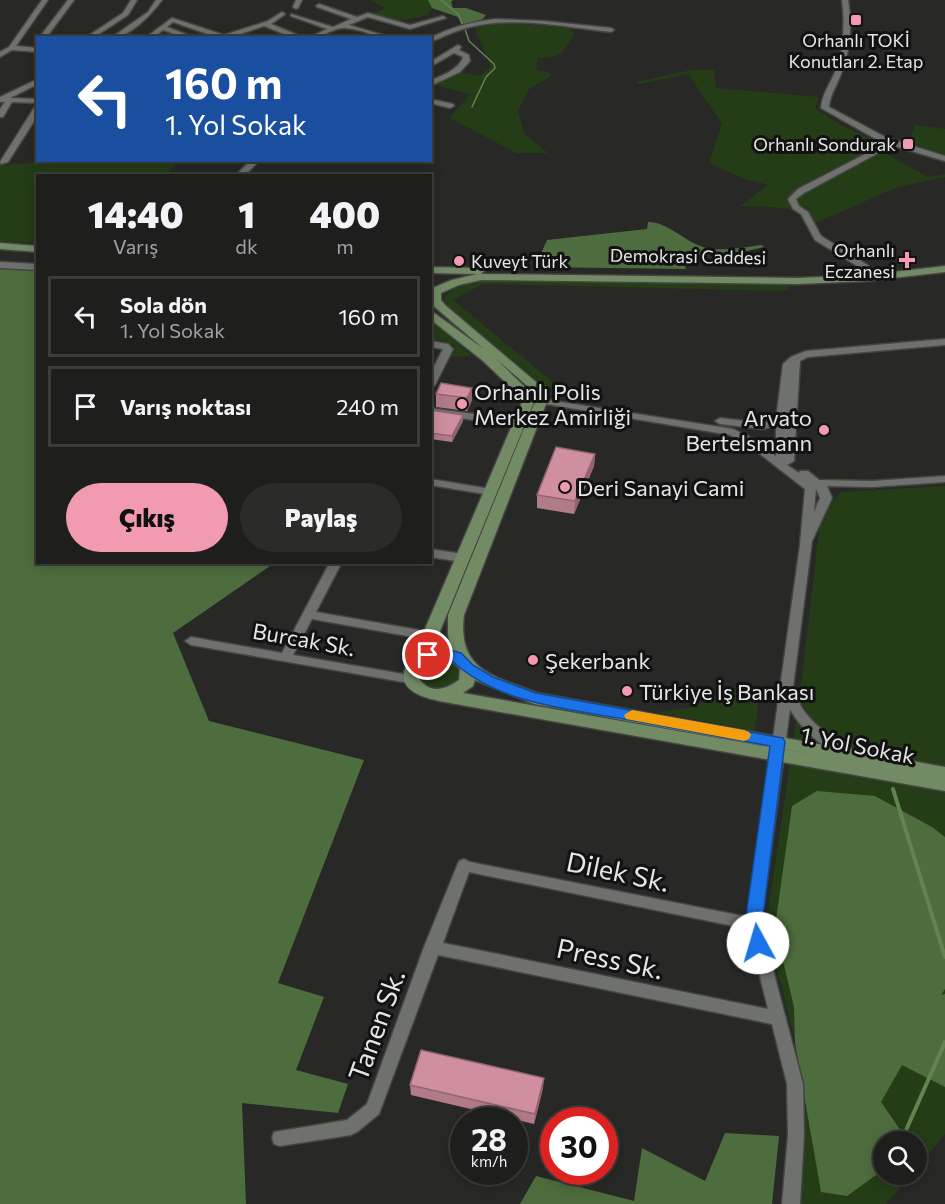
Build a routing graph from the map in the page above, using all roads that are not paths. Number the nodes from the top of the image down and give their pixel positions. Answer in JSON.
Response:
{"nodes":[{"id":1,"x":45,"y":0,"type":"edge"},
{"id":2,"x":71,"y":0,"type":"edge"},
{"id":3,"x":134,"y":0,"type":"edge"},
{"id":4,"x":159,"y":0,"type":"edge"},
{"id":5,"x":845,"y":0,"type":"edge"},
{"id":6,"x":319,"y":6,"type":"dead end"},
{"id":7,"x":154,"y":9,"type":"junction"},
{"id":8,"x":163,"y":10,"type":"dead end"},
{"id":9,"x":282,"y":14,"type":"dead end"},
{"id":10,"x":292,"y":15,"type":"dead end"},
{"id":11,"x":443,"y":18,"type":"dead end"},
{"id":12,"x":357,"y":19,"type":"junction"},
{"id":13,"x":265,"y":24,"type":"junction"},
{"id":14,"x":342,"y":25,"type":"junction"},
{"id":15,"x":162,"y":27,"type":"junction"},
{"id":16,"x":332,"y":29,"type":"junction"},
{"id":17,"x":611,"y":30,"type":"dead end"},
{"id":18,"x":236,"y":34,"type":"junction"},
{"id":19,"x":319,"y":34,"type":"junction"},
{"id":20,"x":44,"y":36,"type":"edge"},
{"id":21,"x":91,"y":36,"type":"edge"},
{"id":22,"x":117,"y":36,"type":"edge"},
{"id":23,"x":151,"y":36,"type":"edge"},
{"id":24,"x":187,"y":36,"type":"edge"},
{"id":25,"x":241,"y":36,"type":"edge"},
{"id":26,"x":297,"y":36,"type":"edge"},
{"id":27,"x":315,"y":36,"type":"edge"},
{"id":28,"x":323,"y":36,"type":"edge"},
{"id":29,"x":383,"y":36,"type":"edge"},
{"id":30,"x":432,"y":38,"type":"edge"},
{"id":31,"x":461,"y":44,"type":"dead end"},
{"id":32,"x":11,"y":48,"type":"junction"},
{"id":33,"x":35,"y":50,"type":"edge"},
{"id":34,"x":452,"y":50,"type":"junction"},
{"id":35,"x":1,"y":54,"type":"edge"},
{"id":36,"x":432,"y":64,"type":"edge"},
{"id":37,"x":36,"y":82,"type":"edge"},
{"id":38,"x":432,"y":83,"type":"edge"},
{"id":39,"x":4,"y":100,"type":"edge"},
{"id":40,"x":36,"y":101,"type":"edge"},
{"id":41,"x":432,"y":102,"type":"edge"},
{"id":42,"x":450,"y":106,"type":"dead end"},
{"id":43,"x":36,"y":111,"type":"edge"},
{"id":44,"x":0,"y":115,"type":"edge"},
{"id":45,"x":876,"y":152,"type":"dead end"},
{"id":46,"x":945,"y":159,"type":"edge"},
{"id":47,"x":4,"y":162,"type":"dead end"},
{"id":48,"x":254,"y":162,"type":"edge"},
{"id":49,"x":241,"y":174,"type":"edge"},
{"id":50,"x":0,"y":246,"type":"edge"},
{"id":51,"x":36,"y":249,"type":"edge"},
{"id":52,"x":0,"y":252,"type":"edge"},
{"id":53,"x":36,"y":254,"type":"edge"},
{"id":54,"x":945,"y":263,"type":"edge"},
{"id":55,"x":0,"y":265,"type":"edge"},
{"id":56,"x":36,"y":267,"type":"edge"},
{"id":57,"x":945,"y":269,"type":"edge"},
{"id":58,"x":432,"y":271,"type":"edge"},
{"id":59,"x":432,"y":272,"type":"edge"},
{"id":60,"x":866,"y":273,"type":"junction"},
{"id":61,"x":435,"y":291,"type":"edge"},
{"id":62,"x":432,"y":314,"type":"edge"},
{"id":63,"x":945,"y":342,"type":"edge"},
{"id":64,"x":432,"y":344,"type":"edge"},
{"id":65,"x":491,"y":356,"type":"junction"},
{"id":66,"x":794,"y":359,"type":"junction"},
{"id":67,"x":432,"y":381,"type":"edge"},
{"id":68,"x":538,"y":398,"type":"junction"},
{"id":69,"x":432,"y":411,"type":"edge"},
{"id":70,"x":720,"y":421,"type":"junction"},
{"id":71,"x":781,"y":422,"type":"junction"},
{"id":72,"x":519,"y":423,"type":"junction"},
{"id":73,"x":784,"y":459,"type":"junction"},
{"id":74,"x":945,"y":479,"type":"edge"},
{"id":75,"x":432,"y":482,"type":"edge"},
{"id":76,"x":818,"y":488,"type":"junction"},
{"id":77,"x":491,"y":492,"type":"junction"},
{"id":78,"x":806,"y":545,"type":"junction"},
{"id":79,"x":432,"y":553,"type":"edge"},
{"id":80,"x":462,"y":558,"type":"junction"},
{"id":81,"x":335,"y":564,"type":"edge"},
{"id":82,"x":307,"y":615,"type":"junction"},
{"id":83,"x":430,"y":636,"type":"junction"},
{"id":84,"x":191,"y":641,"type":"dead end"},
{"id":85,"x":285,"y":658,"type":"junction"},
{"id":86,"x":414,"y":663,"type":"junction"},
{"id":87,"x":467,"y":666,"type":"junction"},
{"id":88,"x":409,"y":679,"type":"junction"},
{"id":89,"x":787,"y":681,"type":"junction"},
{"id":90,"x":444,"y":695,"type":"junction"},
{"id":91,"x":778,"y":747,"type":"junction"},
{"id":92,"x":858,"y":758,"type":"junction"},
{"id":93,"x":945,"y":773,"type":"edge"},
{"id":94,"x":945,"y":785,"type":"edge"},
{"id":95,"x":468,"y":866,"type":"joint"},
{"id":96,"x":754,"y":924,"type":"junction"},
{"id":97,"x":432,"y":947,"type":"junction"},
{"id":98,"x":778,"y":1018,"type":"junction"},
{"id":99,"x":280,"y":1138,"type":"dead end"},
{"id":100,"x":790,"y":1204,"type":"edge"}],
"edges":[{"from":1,"to":32,"type":"street"},
{"from":2,"to":20,"type":"street"},
{"from":3,"to":21,"type":"street"},
{"from":4,"to":7,"type":"street"},
{"from":5,"to":46,"type":"street"},
{"from":6,"to":12,"type":"street"},
{"from":7,"to":8,"type":"street"},
{"from":7,"to":22,"type":"street"},
{"from":9,"to":13,"type":"street"},
{"from":10,"to":16,"type":"street"},
{"from":11,"to":12,"type":"street"},
{"from":12,"to":14,"type":"street"},
{"from":13,"to":18,"type":"street"},
{"from":13,"to":26,"type":"street"},
{"from":14,"to":16,"type":"street"},
{"from":14,"to":29,"type":"street"},
{"from":15,"to":18,"type":"street"},
{"from":15,"to":23,"type":"street"},
{"from":15,"to":24,"type":"street"},
{"from":16,"to":19,"type":"street"},
{"from":17,"to":30,"type":"street"},
{"from":18,"to":25,"type":"street"},
{"from":19,"to":27,"type":"street"},
{"from":19,"to":28,"type":"street"},
{"from":31,"to":34,"type":"street"},
{"from":32,"to":33,"type":"street"},
{"from":32,"to":35,"type":"street"},
{"from":34,"to":36,"type":"street"},
{"from":34,"to":38,"type":"street"},
{"from":37,"to":39,"type":"street"},
{"from":39,"to":40,"type":"street"},
{"from":39,"to":44,"type":"street"},
{"from":41,"to":42,"type":"street"},
{"from":43,"to":47,"type":"street"},
{"from":45,"to":60,"type":"street"},
{"from":48,"to":49,"type":"street"},
{"from":50,"to":51,"type":"main road"},
{"from":52,"to":53,"type":"main road"},
{"from":54,"to":60,"type":"main road","name":"Demokrasi Caddesi"},
{"from":55,"to":56,"type":"street"},
{"from":57,"to":61,"type":"main road","name":"Demokrasi Caddesi"},
{"from":58,"to":60,"type":"main road","name":"Demokrasi Caddesi"},
{"from":59,"to":61,"type":"main road"},
{"from":61,"to":65,"type":"main road"},
{"from":62,"to":65,"type":"main road"},
{"from":63,"to":66,"type":"street"},
{"from":64,"to":67,"type":"street"},
{"from":65,"to":68,"type":"main road"},
{"from":65,"to":68,"type":"main road"},
{"from":66,"to":71,"type":"street"},
{"from":66,"to":73,"type":"street"},
{"from":68,"to":70,"type":"street"},
{"from":68,"to":72,"type":"main road"},
{"from":68,"to":73,"type":"street"},
{"from":68,"to":87,"type":"main road"},
{"from":69,"to":72,"type":"street"},
{"from":70,"to":71,"type":"street"},
{"from":70,"to":73,"type":"street"},
{"from":71,"to":73,"type":"street"},
{"from":72,"to":77,"type":"main road"},
{"from":73,"to":76,"type":"street"},
{"from":74,"to":76,"type":"street"},
{"from":75,"to":77,"type":"street"},
{"from":76,"to":78,"type":"street"},
{"from":76,"to":78,"type":"street"},
{"from":77,"to":80,"type":"main road"},
{"from":78,"to":89,"type":"street"},
{"from":79,"to":80,"type":"street"},
{"from":80,"to":83,"type":"main road"},
{"from":81,"to":82,"type":"street"},
{"from":82,"to":83,"type":"street"},
{"from":82,"to":85,"type":"street"},
{"from":83,"to":86,"type":"main road"},
{"from":84,"to":85,"type":"street","name":"Burcak Sk."},
{"from":85,"to":88,"type":"street","name":"Burcak Sk."},
{"from":86,"to":87,"type":"main road","name":"1. Yol Sokak"},
{"from":86,"to":88,"type":"main road"},
{"from":87,"to":90,"type":"main road"},
{"from":87,"to":91,"type":"main road","name":"1. Yol Sokak"},
{"from":88,"to":90,"type":"main road","name":"1. Yol Sokak"},
{"from":89,"to":91,"type":"street"},
{"from":89,"to":92,"type":"street"},
{"from":90,"to":91,"type":"main road","name":"1. Yol Sokak"},
{"from":91,"to":92,"type":"main road","name":"1. Yol Sokak"},
{"from":91,"to":94,"type":"main road","name":"1. Yol Sokak"},
{"from":91,"to":96,"type":"street"},
{"from":92,"to":93,"type":"main road","name":"1. Yol Sokak"},
{"from":95,"to":96,"type":"street","name":"Dilek Sk."},
{"from":95,"to":97,"type":"street","name":"Tanen Sk."},
{"from":96,"to":98,"type":"street"},
{"from":97,"to":98,"type":"street","name":"Press Sk."},
{"from":97,"to":99,"type":"street","name":"Tanen Sk."},
{"from":98,"to":100,"type":"street"}]}
